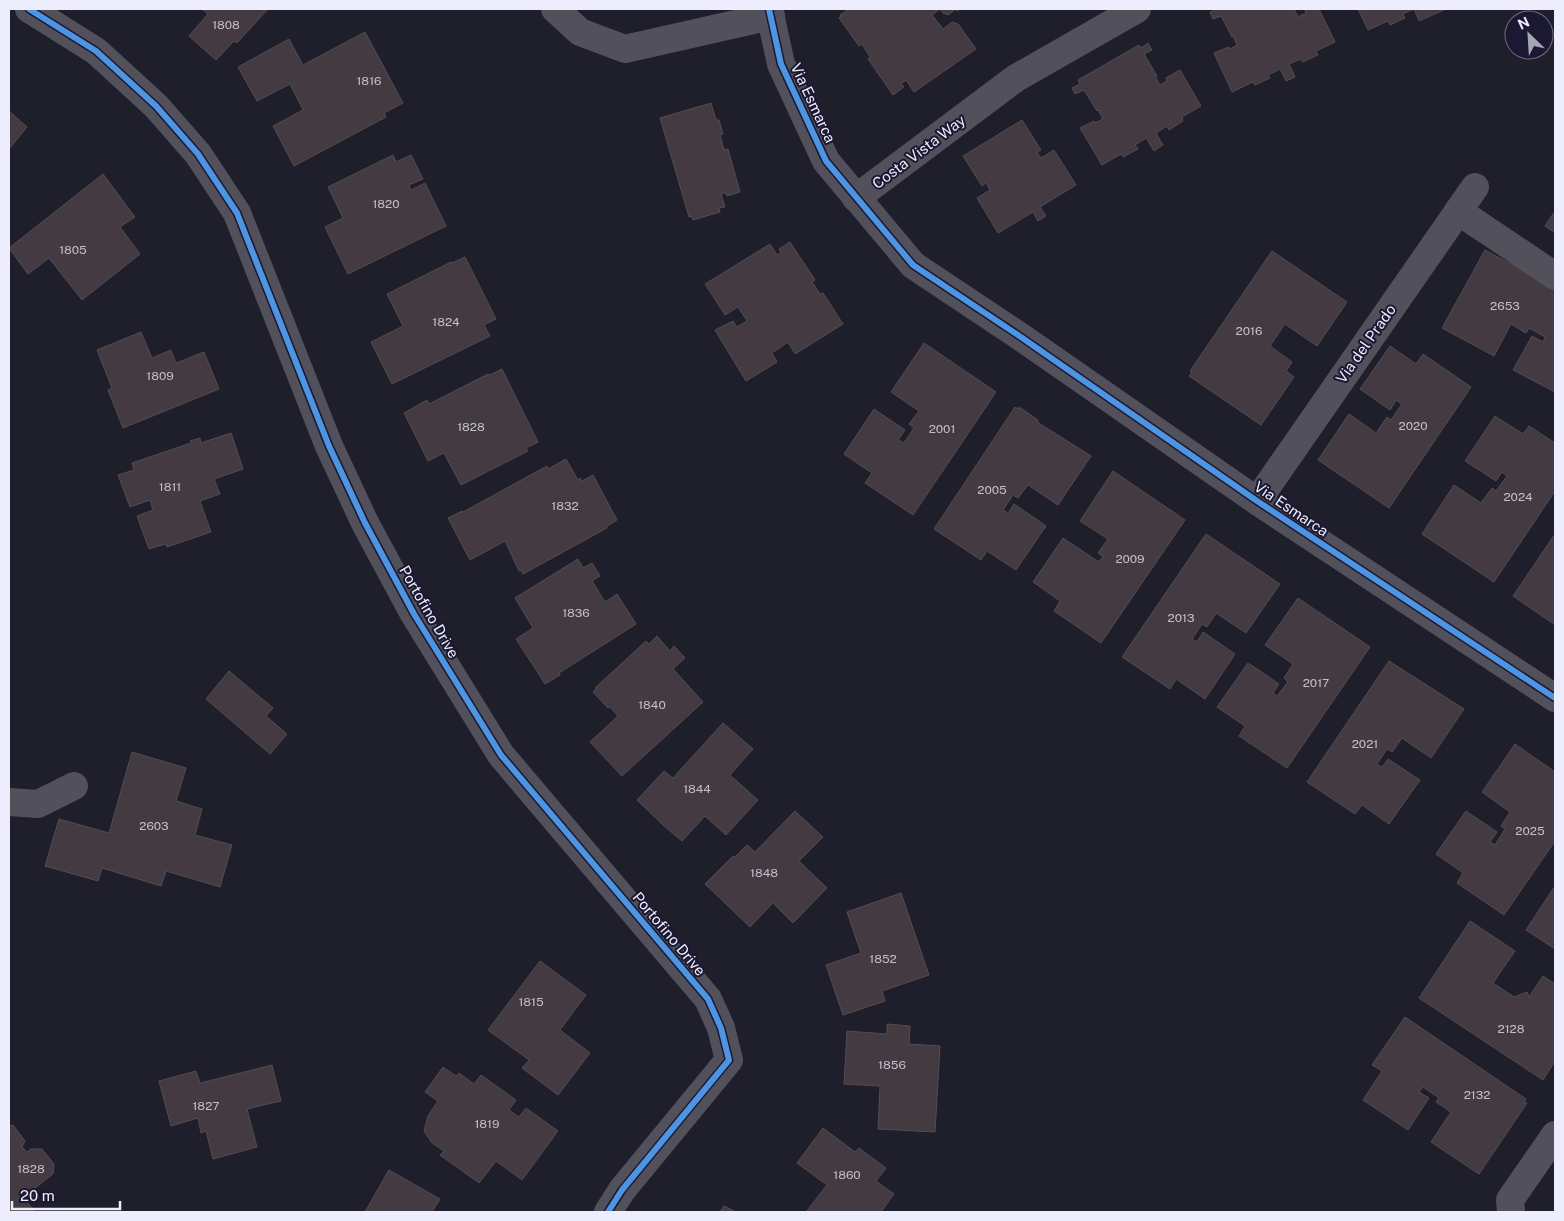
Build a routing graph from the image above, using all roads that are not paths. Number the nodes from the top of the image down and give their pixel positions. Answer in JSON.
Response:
{"nodes":[{"id":1,"x":29,"y":9,"type":"edge"},
{"id":2,"x":555,"y":9,"type":"edge"},
{"id":3,"x":1137,"y":9,"type":"edge"},
{"id":4,"x":770,"y":12,"type":"edge"},
{"id":5,"x":1475,"y":187,"type":"dead end"},
{"id":6,"x":856,"y":198,"type":"junction"},
{"id":7,"x":1458,"y":211,"type":"junction"},
{"id":8,"x":1555,"y":276,"type":"edge"},
{"id":9,"x":1018,"y":335,"type":"joint"},
{"id":10,"x":1256,"y":501,"type":"junction"},
{"id":11,"x":1555,"y":698,"type":"edge"},
{"id":12,"x":74,"y":786,"type":"dead end"},
{"id":13,"x":9,"y":802,"type":"edge"},
{"id":14,"x":1555,"y":1135,"type":"edge"},
{"id":15,"x":608,"y":1212,"type":"edge"},
{"id":16,"x":1511,"y":1212,"type":"edge"}],
"edges":[{"from":1,"to":15,"type":"street","name":"Portofino Drive"},
{"from":2,"to":4,"type":"street"},
{"from":3,"to":6,"type":"street","name":"Costa Vista Way"},
{"from":4,"to":6,"type":"street","name":"Via Esmarca"},
{"from":5,"to":7,"type":"street","name":"Via del Prado"},
{"from":6,"to":9,"type":"street","name":"Costa Vista Way"},
{"from":7,"to":8,"type":"street"},
{"from":7,"to":10,"type":"street","name":"Via del Prado"},
{"from":9,"to":10,"type":"street","name":"Via Esmarca"},
{"from":10,"to":11,"type":"street","name":"Via Esmarca"},
{"from":12,"to":13,"type":"street"},
{"from":14,"to":16,"type":"street"}]}
